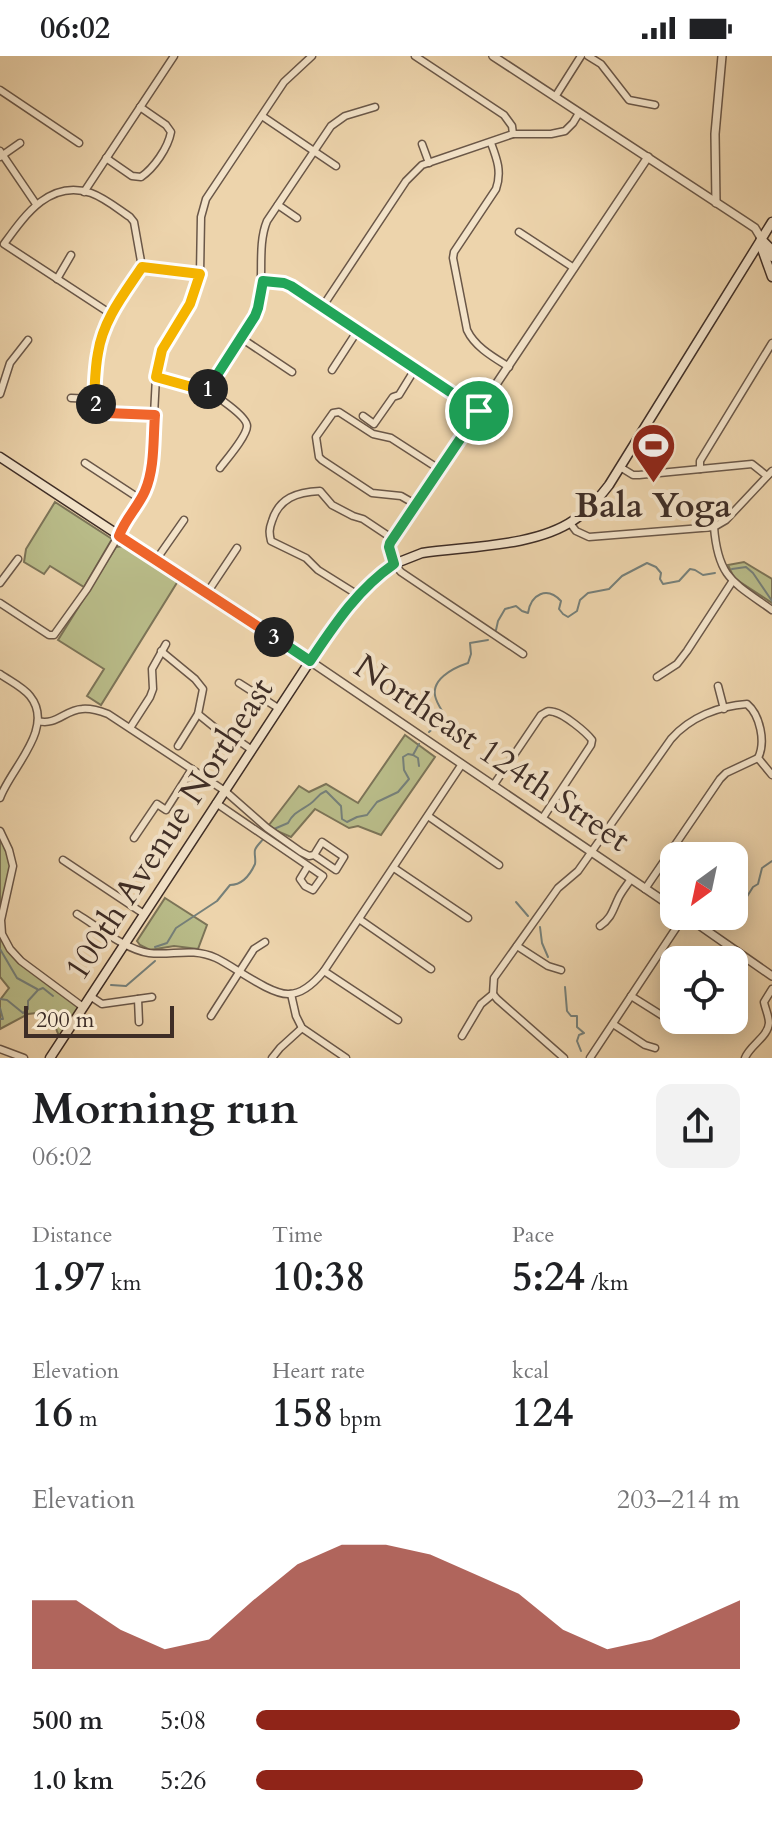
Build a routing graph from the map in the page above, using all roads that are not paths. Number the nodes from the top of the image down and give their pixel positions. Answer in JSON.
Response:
{"nodes":[{"id":1,"x":174,"y":56,"type":"edge"},
{"id":2,"x":312,"y":56,"type":"edge"},
{"id":3,"x":415,"y":56,"type":"edge"},
{"id":4,"x":493,"y":56,"type":"edge"},
{"id":5,"x":581,"y":56,"type":"edge"},
{"id":6,"x":588,"y":56,"type":"edge"},
{"id":7,"x":722,"y":56,"type":"edge"},
{"id":8,"x":0,"y":90,"type":"edge"},
{"id":9,"x":555,"y":97,"type":"junction"},
{"id":10,"x":655,"y":105,"type":"dead end"},
{"id":11,"x":140,"y":107,"type":"junction"},
{"id":12,"x":375,"y":107,"type":"dead end"},
{"id":13,"x":579,"y":113,"type":"junction"},
{"id":14,"x":262,"y":116,"type":"junction"},
{"id":15,"x":513,"y":134,"type":"junction"},
{"id":16,"x":20,"y":143,"type":"dead end"},
{"id":17,"x":79,"y":143,"type":"dead end"},
{"id":18,"x":491,"y":143,"type":"junction"},
{"id":19,"x":422,"y":144,"type":"dead end"},
{"id":20,"x":313,"y":151,"type":"junction"},
{"id":21,"x":1,"y":154,"type":"edge"},
{"id":22,"x":648,"y":157,"type":"junction"},
{"id":23,"x":106,"y":158,"type":"junction"},
{"id":24,"x":429,"y":163,"type":"junction"},
{"id":25,"x":336,"y":166,"type":"dead end"},
{"id":26,"x":84,"y":192,"type":"junction"},
{"id":27,"x":716,"y":203,"type":"junction"},
{"id":28,"x":36,"y":204,"type":"junction"},
{"id":29,"x":278,"y":205,"type":"junction"},
{"id":30,"x":297,"y":218,"type":"dead end"},
{"id":31,"x":772,"y":222,"type":"edge"},
{"id":32,"x":519,"y":232,"type":"dead end"},
{"id":33,"x":761,"y":238,"type":"junction"},
{"id":34,"x":71,"y":255,"type":"dead end"},
{"id":35,"x":772,"y":257,"type":"edge"},
{"id":36,"x":142,"y":267,"type":"junction"},
{"id":37,"x":574,"y":268,"type":"junction"},
{"id":38,"x":200,"y":274,"type":"junction"},
{"id":39,"x":772,"y":277,"type":"edge"},
{"id":40,"x":57,"y":279,"type":"junction"},
{"id":41,"x":263,"y":281,"type":"junction"},
{"id":42,"x":323,"y":306,"type":"junction"},
{"id":43,"x":111,"y":314,"type":"junction"},
{"id":44,"x":358,"y":330,"type":"junction"},
{"id":45,"x":241,"y":338,"type":"junction"},
{"id":46,"x":28,"y":340,"type":"dead end"},
{"id":47,"x":772,"y":343,"type":"edge"},
{"id":48,"x":509,"y":367,"type":"junction"},
{"id":49,"x":415,"y":369,"type":"junction"},
{"id":50,"x":332,"y":370,"type":"dead end"},
{"id":51,"x":292,"y":372,"type":"dead end"},
{"id":52,"x":156,"y":377,"type":"junction"},
{"id":53,"x":206,"y":391,"type":"junction"},
{"id":54,"x":0,"y":394,"type":"edge"},
{"id":55,"x":71,"y":398,"type":"dead end"},
{"id":56,"x":94,"y":399,"type":"junction"},
{"id":57,"x":479,"y":411,"type":"junction"},
{"id":58,"x":155,"y":415,"type":"junction"},
{"id":59,"x":363,"y":416,"type":"dead end"},
{"id":60,"x":0,"y":457,"type":"edge"},
{"id":61,"x":85,"y":463,"type":"dead end"},
{"id":62,"x":620,"y":467,"type":"junction"},
{"id":63,"x":220,"y":468,"type":"dead end"},
{"id":64,"x":439,"y":469,"type":"junction"},
{"id":65,"x":700,"y":469,"type":"junction"},
{"id":66,"x":770,"y":474,"type":"edge"},
{"id":67,"x":140,"y":499,"type":"junction"},
{"id":68,"x":415,"y":504,"type":"junction"},
{"id":69,"x":184,"y":520,"type":"dead end"},
{"id":70,"x":570,"y":523,"type":"junction"},
{"id":71,"x":714,"y":527,"type":"junction"},
{"id":72,"x":119,"y":536,"type":"junction"},
{"id":73,"x":393,"y":539,"type":"junction"},
{"id":74,"x":237,"y":548,"type":"dead end"},
{"id":75,"x":18,"y":559,"type":"dead end"},
{"id":76,"x":156,"y":560,"type":"junction"},
{"id":77,"x":394,"y":564,"type":"junction"},
{"id":78,"x":732,"y":582,"type":"junction"},
{"id":79,"x":0,"y":583,"type":"edge"},
{"id":80,"x":207,"y":593,"type":"junction"},
{"id":81,"x":358,"y":595,"type":"junction"},
{"id":82,"x":0,"y":603,"type":"edge"},
{"id":83,"x":772,"y":610,"type":"edge"},
{"id":84,"x":166,"y":644,"type":"dead end"},
{"id":85,"x":161,"y":651,"type":"junction"},
{"id":86,"x":523,"y":654,"type":"dead end"},
{"id":87,"x":310,"y":661,"type":"junction"},
{"id":88,"x":0,"y":674,"type":"edge"},
{"id":89,"x":657,"y":677,"type":"dead end"},
{"id":90,"x":239,"y":683,"type":"dead end"},
{"id":91,"x":718,"y":686,"type":"dead end"},
{"id":92,"x":278,"y":708,"type":"junction"},
{"id":93,"x":724,"y":709,"type":"junction"},
{"id":94,"x":198,"y":714,"type":"junction"},
{"id":95,"x":38,"y":721,"type":"junction"},
{"id":96,"x":130,"y":728,"type":"junction"},
{"id":97,"x":178,"y":746,"type":"dead end"},
{"id":98,"x":252,"y":750,"type":"junction"},
{"id":99,"x":758,"y":758,"type":"junction"},
{"id":100,"x":462,"y":764,"type":"junction"},
{"id":101,"x":192,"y":769,"type":"junction"},
{"id":102,"x":772,"y":775,"type":"edge"},
{"id":103,"x":493,"y":786,"type":"junction"},
{"id":104,"x":225,"y":791,"type":"junction"},
{"id":105,"x":0,"y":798,"type":"edge"},
{"id":106,"x":216,"y":803,"type":"junction"},
{"id":107,"x":428,"y":816,"type":"junction"},
{"id":108,"x":542,"y":819,"type":"junction"},
{"id":109,"x":0,"y":831,"type":"edge"},
{"id":110,"x":265,"y":832,"type":"junction"},
{"id":111,"x":273,"y":837,"type":"junction"},
{"id":112,"x":134,"y":838,"type":"dead end"},
{"id":113,"x":592,"y":853,"type":"junction"},
{"id":114,"x":314,"y":855,"type":"junction"},
{"id":115,"x":63,"y":860,"type":"dead end"},
{"id":116,"x":499,"y":865,"type":"dead end"},
{"id":117,"x":308,"y":866,"type":"dead end"},
{"id":118,"x":394,"y":868,"type":"junction"},
{"id":119,"x":631,"y":879,"type":"junction"},
{"id":120,"x":645,"y":889,"type":"junction"},
{"id":121,"x":660,"y":899,"type":"edge"},
{"id":122,"x":77,"y":914,"type":"dead end"},
{"id":123,"x":144,"y":914,"type":"junction"},
{"id":124,"x":468,"y":918,"type":"dead end"},
{"id":125,"x":359,"y":919,"type":"junction"},
{"id":126,"x":600,"y":926,"type":"dead end"},
{"id":127,"x":676,"y":930,"type":"edge"},
{"id":128,"x":706,"y":930,"type":"edge"},
{"id":129,"x":2,"y":934,"type":"edge"},
{"id":130,"x":265,"y":942,"type":"dead end"},
{"id":131,"x":125,"y":943,"type":"junction"},
{"id":132,"x":728,"y":945,"type":"joint"},
{"id":133,"x":517,"y":946,"type":"junction"},
{"id":134,"x":431,"y":969,"type":"dead end"},
{"id":135,"x":561,"y":970,"type":"dead end"},
{"id":136,"x":324,"y":971,"type":"junction"},
{"id":137,"x":241,"y":972,"type":"junction"},
{"id":138,"x":772,"y":976,"type":"edge"},
{"id":139,"x":772,"y":989,"type":"edge"},
{"id":140,"x":291,"y":994,"type":"junction"},
{"id":141,"x":493,"y":994,"type":"junction"},
{"id":142,"x":90,"y":996,"type":"junction"},
{"id":143,"x":631,"y":996,"type":"junction"},
{"id":144,"x":152,"y":997,"type":"dead end"},
{"id":145,"x":138,"y":999,"type":"junction"},
{"id":146,"x":83,"y":1007,"type":"junction"},
{"id":147,"x":660,"y":1014,"type":"edge"},
{"id":148,"x":211,"y":1016,"type":"dead end"},
{"id":149,"x":398,"y":1020,"type":"dead end"},
{"id":150,"x":139,"y":1022,"type":"dead end"},
{"id":151,"x":613,"y":1024,"type":"junction"},
{"id":152,"x":302,"y":1028,"type":"junction"},
{"id":153,"x":462,"y":1036,"type":"dead end"},
{"id":154,"x":655,"y":1048,"type":"dead end"},
{"id":155,"x":0,"y":1049,"type":"edge"},
{"id":156,"x":24,"y":1058,"type":"edge"},
{"id":157,"x":50,"y":1058,"type":"edge"},
{"id":158,"x":272,"y":1058,"type":"edge"},
{"id":159,"x":346,"y":1058,"type":"edge"},
{"id":160,"x":564,"y":1058,"type":"edge"},
{"id":161,"x":590,"y":1058,"type":"edge"},
{"id":162,"x":745,"y":1058,"type":"edge"}],
"edges":[{"from":1,"to":11,"type":"street"},
{"from":2,"to":14,"type":"street"},
{"from":3,"to":15,"type":"street"},
{"from":4,"to":9,"type":"street"},
{"from":5,"to":9,"type":"street"},
{"from":6,"to":10,"type":"street"},
{"from":7,"to":27,"type":"street"},
{"from":8,"to":17,"type":"street"},
{"from":9,"to":13,"type":"street"},
{"from":11,"to":23,"type":"street"},
{"from":11,"to":23,"type":"street"},
{"from":12,"to":20,"type":"street"},
{"from":13,"to":15,"type":"street"},
{"from":13,"to":22,"type":"street"},
{"from":14,"to":20,"type":"street"},
{"from":14,"to":38,"type":"street"},
{"from":15,"to":18,"type":"street"},
{"from":16,"to":21,"type":"street"},
{"from":18,"to":24,"type":"street"},
{"from":18,"to":48,"type":"street"},
{"from":19,"to":24,"type":"street"},
{"from":20,"to":25,"type":"street"},
{"from":20,"to":29,"type":"street"},
{"from":21,"to":28,"type":"street"},
{"from":22,"to":27,"type":"street"},
{"from":22,"to":37,"type":"street"},
{"from":23,"to":26,"type":"street"},
{"from":24,"to":42,"type":"street"},
{"from":26,"to":28,"type":"street"},
{"from":26,"to":36,"type":"street"},
{"from":27,"to":33,"type":"street"},
{"from":28,"to":40,"type":"street"},
{"from":29,"to":30,"type":"street"},
{"from":29,"to":41,"type":"street"},
{"from":31,"to":33,"type":"main road"},
{"from":32,"to":37,"type":"street"},
{"from":33,"to":35,"type":"main road"},
{"from":33,"to":39,"type":"main road"},
{"from":33,"to":62,"type":"main road"},
{"from":34,"to":40,"type":"street"},
{"from":36,"to":38,"type":"street"},
{"from":36,"to":43,"type":"street"},
{"from":37,"to":48,"type":"street"},
{"from":38,"to":52,"type":"street"},
{"from":40,"to":43,"type":"street"},
{"from":41,"to":42,"type":"street"},
{"from":41,"to":45,"type":"street"},
{"from":42,"to":44,"type":"street"},
{"from":43,"to":56,"type":"street"},
{"from":44,"to":49,"type":"street"},
{"from":44,"to":50,"type":"street"},
{"from":45,"to":51,"type":"street"},
{"from":45,"to":53,"type":"street"},
{"from":46,"to":54,"type":"street"},
{"from":47,"to":65,"type":"street"},
{"from":48,"to":57,"type":"street"},
{"from":49,"to":57,"type":"street"},
{"from":49,"to":59,"type":"street"},
{"from":52,"to":53,"type":"street"},
{"from":52,"to":58,"type":"street"},
{"from":53,"to":63,"type":"street"},
{"from":55,"to":56,"type":"street"},
{"from":56,"to":58,"type":"street"},
{"from":57,"to":64,"type":"street"},
{"from":58,"to":67,"type":"street"},
{"from":60,"to":72,"type":"main road","name":"Northeast 124th Street"},
{"from":61,"to":67,"type":"street"},
{"from":62,"to":65,"type":"street"},
{"from":62,"to":70,"type":"main road"},
{"from":64,"to":68,"type":"street"},
{"from":64,"to":68,"type":"street"},
{"from":65,"to":66,"type":"street"},
{"from":66,"to":71,"type":"street"},
{"from":67,"to":72,"type":"street"},
{"from":68,"to":73,"type":"street"},
{"from":69,"to":76,"type":"street"},
{"from":70,"to":71,"type":"street"},
{"from":70,"to":77,"type":"main road"},
{"from":71,"to":78,"type":"street"},
{"from":72,"to":76,"type":"main road","name":"Northeast 124th Street"},
{"from":72,"to":82,"type":"street"},
{"from":73,"to":77,"type":"street"},
{"from":73,"to":81,"type":"street"},
{"from":74,"to":80,"type":"street"},
{"from":75,"to":79,"type":"street"},
{"from":76,"to":80,"type":"main road","name":"Northeast 124th Street"},
{"from":77,"to":81,"type":"main road","name":"100th Avenue Northeast"},
{"from":77,"to":86,"type":"street"},
{"from":78,"to":83,"type":"street"},
{"from":78,"to":89,"type":"street"},
{"from":80,"to":87,"type":"main road","name":"Northeast 124th Street"},
{"from":81,"to":87,"type":"main road","name":"100th Avenue Northeast"},
{"from":84,"to":85,"type":"street"},
{"from":85,"to":94,"type":"street"},
{"from":85,"to":96,"type":"street"},
{"from":87,"to":92,"type":"main road","name":"100th Avenue Northeast"},
{"from":87,"to":100,"type":"street","name":"Northeast 124th Street"},
{"from":88,"to":95,"type":"street"},
{"from":90,"to":92,"type":"street"},
{"from":91,"to":93,"type":"street"},
{"from":92,"to":98,"type":"main road","name":"100th Avenue Northeast"},
{"from":93,"to":99,"type":"street"},
{"from":93,"to":113,"type":"street"},
{"from":94,"to":97,"type":"street"},
{"from":94,"to":98,"type":"street"},
{"from":95,"to":96,"type":"street"},
{"from":95,"to":105,"type":"street"},
{"from":96,"to":101,"type":"street"},
{"from":98,"to":104,"type":"main road","name":"100th Avenue Northeast"},
{"from":99,"to":102,"type":"street"},
{"from":99,"to":120,"type":"street"},
{"from":100,"to":103,"type":"street","name":"Northeast 124th Street"},
{"from":100,"to":107,"type":"street"},
{"from":101,"to":104,"type":"street"},
{"from":101,"to":112,"type":"street"},
{"from":103,"to":108,"type":"street","name":"Northeast 124th Street"},
{"from":103,"to":108,"type":"street"},
{"from":104,"to":106,"type":"main road","name":"100th Avenue Northeast"},
{"from":104,"to":110,"type":"street"},
{"from":106,"to":110,"type":"street"},
{"from":106,"to":123,"type":"main road","name":"100th Avenue Northeast"},
{"from":107,"to":116,"type":"street"},
{"from":107,"to":118,"type":"street"},
{"from":108,"to":113,"type":"street","name":"Northeast 124th Street"},
{"from":109,"to":129,"type":"street"},
{"from":110,"to":111,"type":"street"},
{"from":111,"to":114,"type":"street"},
{"from":111,"to":117,"type":"street"},
{"from":113,"to":119,"type":"street","name":"Northeast 124th Street"},
{"from":113,"to":133,"type":"street"},
{"from":114,"to":114,"type":"street"},
{"from":115,"to":123,"type":"street"},
{"from":118,"to":124,"type":"street"},
{"from":118,"to":125,"type":"street"},
{"from":119,"to":120,"type":"street","name":"Northeast 124th Street"},
{"from":119,"to":126,"type":"street"},
{"from":120,"to":121,"type":"street","name":"Northeast 124th Street"},
{"from":122,"to":131,"type":"street"},
{"from":123,"to":131,"type":"main road","name":"100th Avenue Northeast"},
{"from":125,"to":134,"type":"street"},
{"from":125,"to":136,"type":"street"},
{"from":127,"to":143,"type":"street"},
{"from":128,"to":132,"type":"street"},
{"from":129,"to":146,"type":"street"},
{"from":130,"to":137,"type":"street"},
{"from":131,"to":137,"type":"street"},
{"from":131,"to":142,"type":"main road","name":"100th Avenue Northeast"},
{"from":132,"to":138,"type":"street"},
{"from":133,"to":135,"type":"street"},
{"from":133,"to":141,"type":"street"},
{"from":136,"to":140,"type":"street"},
{"from":136,"to":149,"type":"street"},
{"from":137,"to":140,"type":"street"},
{"from":137,"to":148,"type":"street"},
{"from":139,"to":162,"type":"street"},
{"from":140,"to":152,"type":"street"},
{"from":141,"to":153,"type":"street"},
{"from":141,"to":160,"type":"street"},
{"from":142,"to":145,"type":"street"},
{"from":142,"to":146,"type":"main road","name":"100th Avenue Northeast"},
{"from":143,"to":147,"type":"street"},
{"from":143,"to":151,"type":"street"},
{"from":144,"to":145,"type":"street"},
{"from":145,"to":150,"type":"street"},
{"from":146,"to":157,"type":"main road","name":"100th Avenue Northeast"},
{"from":151,"to":154,"type":"street"},
{"from":151,"to":161,"type":"street"},
{"from":152,"to":158,"type":"street"},
{"from":152,"to":159,"type":"street"},
{"from":155,"to":156,"type":"street"}]}
